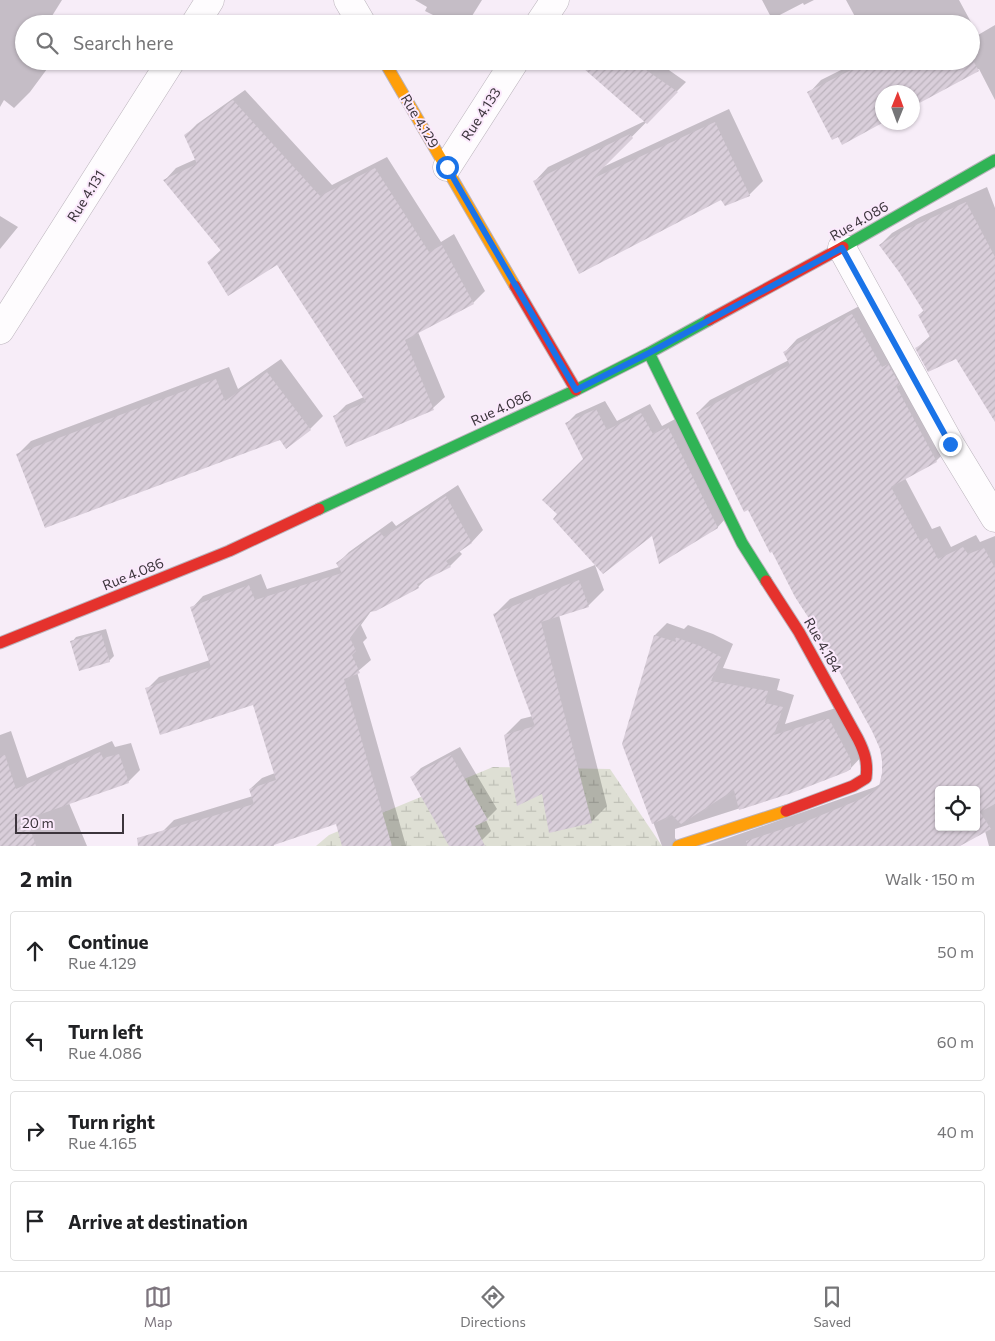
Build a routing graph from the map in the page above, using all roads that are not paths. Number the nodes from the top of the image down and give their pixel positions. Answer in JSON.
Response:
{"nodes":[{"id":1,"x":210,"y":0,"type":"edge"},
{"id":2,"x":348,"y":0,"type":"edge"},
{"id":3,"x":555,"y":0,"type":"edge"},
{"id":4,"x":201,"y":15,"type":"edge"},
{"id":5,"x":357,"y":15,"type":"edge"},
{"id":6,"x":545,"y":15,"type":"edge"},
{"id":7,"x":165,"y":70,"type":"edge"},
{"id":8,"x":389,"y":70,"type":"edge"},
{"id":9,"x":509,"y":70,"type":"edge"},
{"id":10,"x":995,"y":160,"type":"edge"},
{"id":11,"x":447,"y":167,"type":"junction"},
{"id":12,"x":842,"y":248,"type":"junction"},
{"id":13,"x":0,"y":330,"type":"edge"},
{"id":14,"x":649,"y":353,"type":"junction"},
{"id":15,"x":576,"y":390,"type":"junction"},
{"id":16,"x":995,"y":518,"type":"edge"},
{"id":17,"x":1,"y":639,"type":"edge"},
{"id":18,"x":678,"y":846,"type":"edge"}],
"edges":[{"from":1,"to":4,"type":"street"},
{"from":2,"to":5,"type":"street"},
{"from":3,"to":6,"type":"street"},
{"from":7,"to":13,"type":"street","name":"Rue 4.131"},
{"from":8,"to":11,"type":"street","name":"Rue 4.129"},
{"from":9,"to":11,"type":"street","name":"Rue 4.133"},
{"from":10,"to":12,"type":"street","name":"Rue 4.086"},
{"from":11,"to":15,"type":"street","name":"Rue 4.129"},
{"from":12,"to":14,"type":"street","name":"Rue 4.086"},
{"from":12,"to":16,"type":"street"},
{"from":14,"to":15,"type":"street","name":"Rue 4.086"},
{"from":14,"to":18,"type":"street","name":"Rue 4.184"},
{"from":15,"to":17,"type":"street","name":"Rue 4.086"}]}
